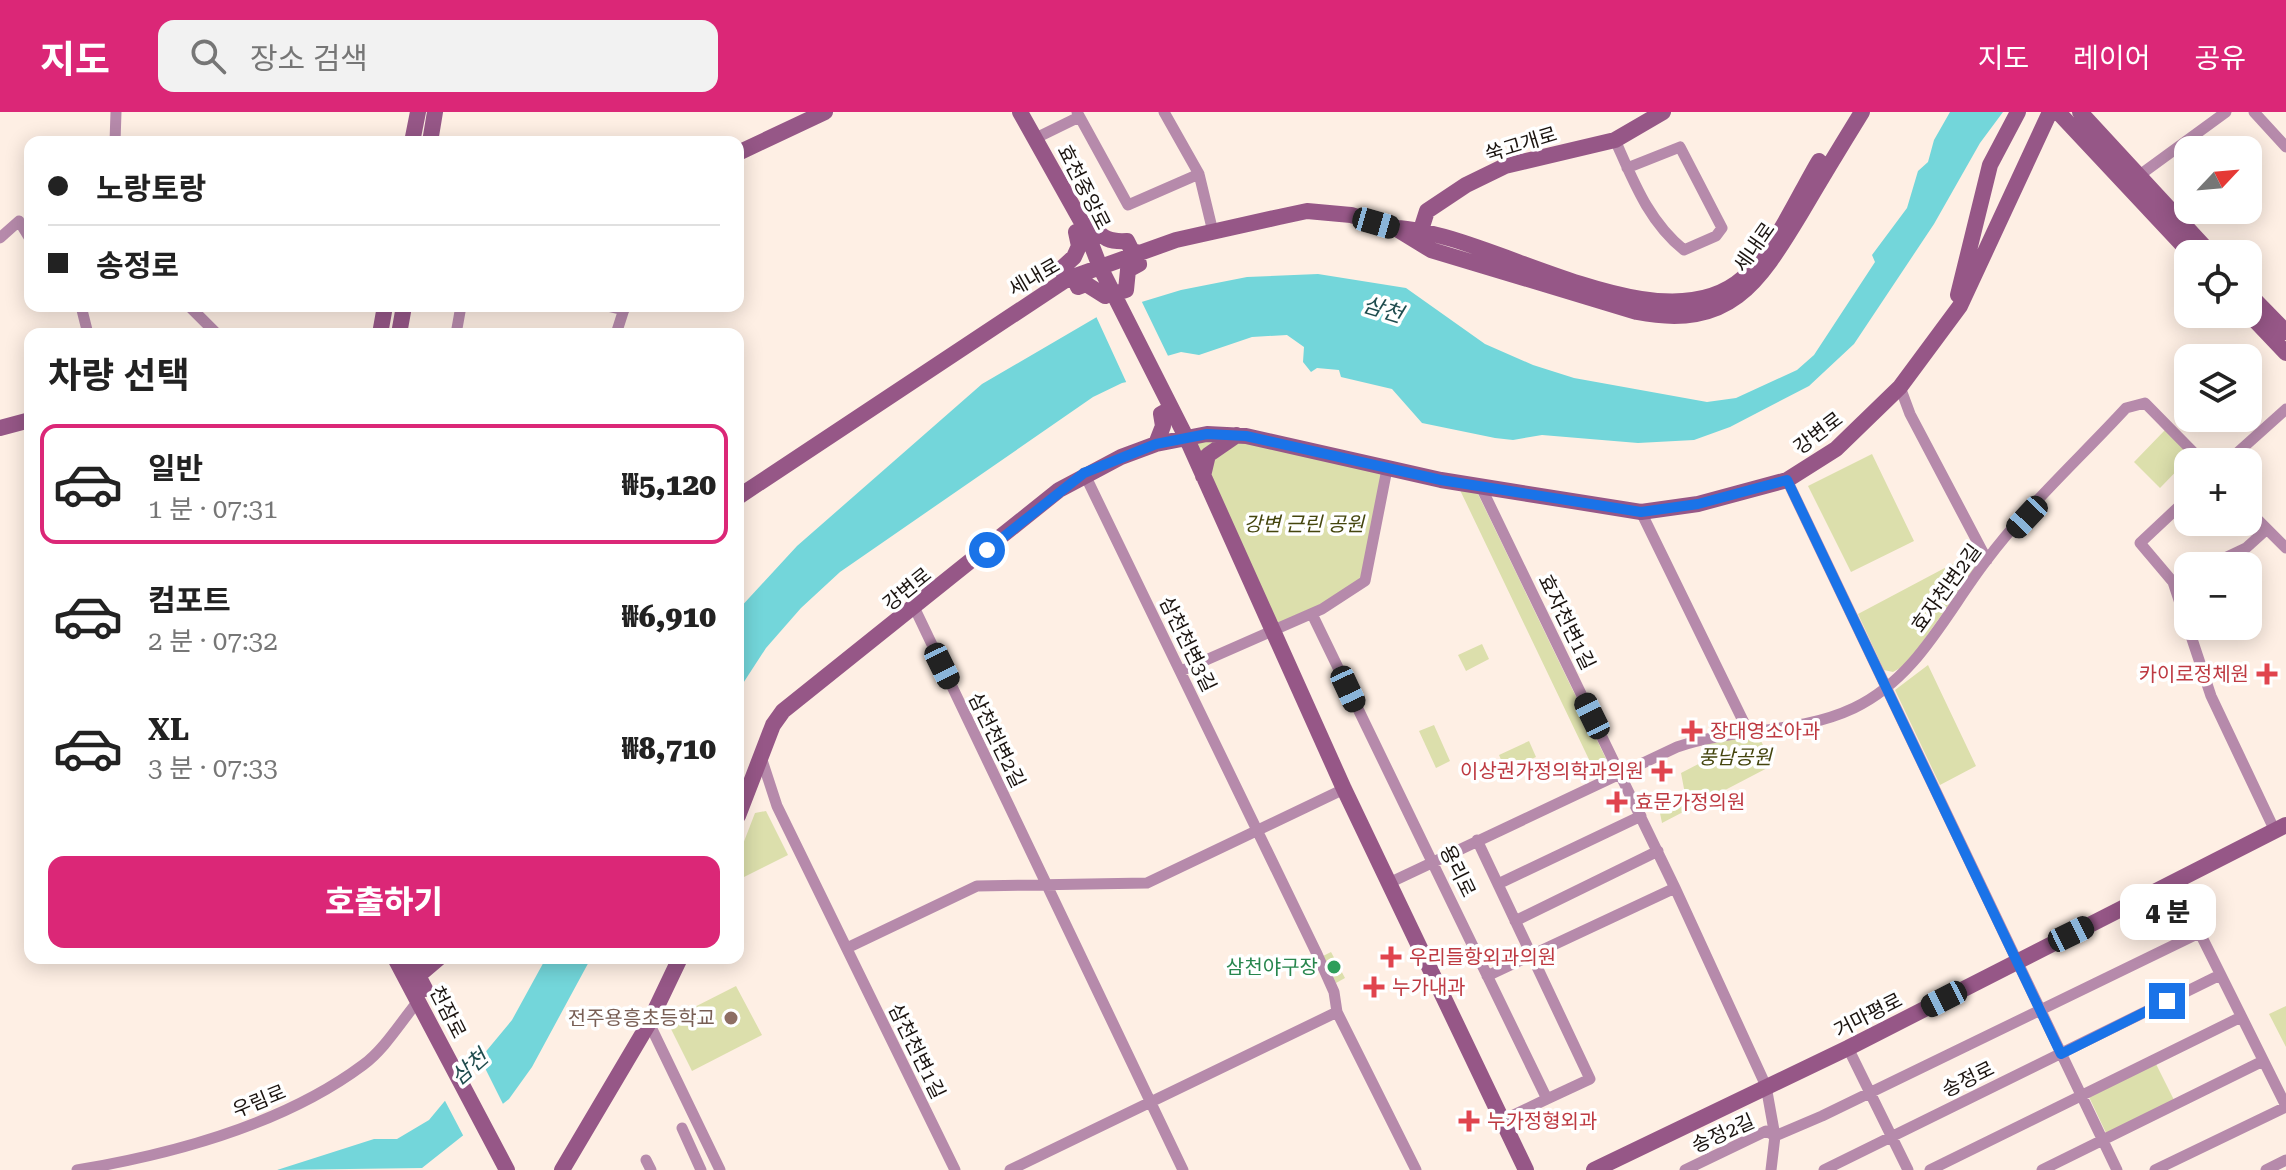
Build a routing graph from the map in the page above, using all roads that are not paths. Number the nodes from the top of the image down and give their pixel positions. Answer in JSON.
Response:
{"nodes":[{"id":1,"x":116,"y":112,"type":"edge"},
{"id":2,"x":418,"y":112,"type":"edge"},
{"id":3,"x":435,"y":112,"type":"edge"},
{"id":4,"x":825,"y":112,"type":"edge"},
{"id":5,"x":1020,"y":112,"type":"edge"},
{"id":6,"x":1164,"y":112,"type":"edge"},
{"id":7,"x":1663,"y":112,"type":"edge"},
{"id":8,"x":1849,"y":112,"type":"edge"},
{"id":9,"x":1862,"y":112,"type":"edge"},
{"id":10,"x":2018,"y":112,"type":"edge"},
{"id":11,"x":2050,"y":112,"type":"edge"},
{"id":12,"x":2058,"y":112,"type":"edge"},
{"id":13,"x":2226,"y":112,"type":"edge"},
{"id":14,"x":2254,"y":112,"type":"edge"},
{"id":15,"x":1078,"y":114,"type":"edge"},
{"id":16,"x":2087,"y":115,"type":"edge"},
{"id":17,"x":115,"y":136,"type":"edge"},
{"id":18,"x":413,"y":136,"type":"edge"},
{"id":19,"x":431,"y":136,"type":"edge"},
{"id":20,"x":1036,"y":138,"type":"junction"},
{"id":21,"x":1615,"y":140,"type":"junction"},
{"id":22,"x":2286,"y":147,"type":"edge"},
{"id":23,"x":744,"y":150,"type":"edge"},
{"id":24,"x":1627,"y":168,"type":"junction"},
{"id":25,"x":1199,"y":174,"type":"junction"},
{"id":26,"x":2137,"y":177,"type":"junction"},
{"id":27,"x":1085,"y":228,"type":"junction"},
{"id":28,"x":24,"y":229,"type":"edge"},
{"id":29,"x":1213,"y":232,"type":"junction"},
{"id":30,"x":1418,"y":237,"type":"junction"},
{"id":31,"x":0,"y":238,"type":"edge"},
{"id":32,"x":2178,"y":240,"type":"edge"},
{"id":33,"x":2198,"y":240,"type":"edge"},
{"id":34,"x":1134,"y":253,"type":"junction"},
{"id":35,"x":1070,"y":278,"type":"junction"},
{"id":36,"x":1106,"y":284,"type":"junction"},
{"id":37,"x":1960,"y":306,"type":"junction"},
{"id":38,"x":2262,"y":307,"type":"edge"},
{"id":39,"x":195,"y":312,"type":"edge"},
{"id":40,"x":211,"y":328,"type":"edge"},
{"id":41,"x":2262,"y":328,"type":"edge"},
{"id":42,"x":2286,"y":332,"type":"edge"},
{"id":43,"x":2286,"y":353,"type":"edge"},
{"id":44,"x":1900,"y":387,"type":"junction"},
{"id":45,"x":1170,"y":409,"type":"junction"},
{"id":46,"x":2286,"y":409,"type":"edge"},
{"id":47,"x":24,"y":422,"type":"edge"},
{"id":48,"x":0,"y":428,"type":"edge"},
{"id":49,"x":1185,"y":435,"type":"junction"},
{"id":50,"x":1237,"y":435,"type":"junction"},
{"id":51,"x":1156,"y":441,"type":"junction"},
{"id":52,"x":2189,"y":448,"type":"edge"},
{"id":53,"x":2243,"y":448,"type":"edge"},
{"id":54,"x":1387,"y":469,"type":"junction"},
{"id":55,"x":1084,"y":473,"type":"junction"},
{"id":56,"x":1203,"y":476,"type":"junction"},
{"id":57,"x":1787,"y":480,"type":"junction"},
{"id":58,"x":1481,"y":487,"type":"junction"},
{"id":59,"x":744,"y":493,"type":"edge"},
{"id":60,"x":2174,"y":511,"type":"edge"},
{"id":61,"x":1641,"y":512,"type":"junction"},
{"id":62,"x":2262,"y":524,"type":"edge"},
{"id":63,"x":2267,"y":529,"type":"junction"},
{"id":64,"x":2286,"y":548,"type":"edge"},
{"id":65,"x":2238,"y":552,"type":"edge"},
{"id":66,"x":1987,"y":560,"type":"junction"},
{"id":67,"x":2173,"y":582,"type":"joint"},
{"id":68,"x":915,"y":609,"type":"junction"},
{"id":69,"x":1312,"y":614,"type":"junction"},
{"id":70,"x":1273,"y":631,"type":"junction"},
{"id":71,"x":1181,"y":671,"type":"junction"},
{"id":72,"x":1888,"y":688,"type":"junction"},
{"id":73,"x":1749,"y":733,"type":"junction"},
{"id":74,"x":760,"y":756,"type":"junction"},
{"id":75,"x":1620,"y":773,"type":"junction"},
{"id":76,"x":1344,"y":789,"type":"junction"},
{"id":77,"x":744,"y":800,"type":"edge"},
{"id":78,"x":1641,"y":816,"type":"junction"},
{"id":79,"x":2280,"y":828,"type":"edge"},
{"id":80,"x":1258,"y":830,"type":"junction"},
{"id":81,"x":1477,"y":840,"type":"junction"},
{"id":82,"x":1658,"y":851,"type":"junction"},
{"id":83,"x":1431,"y":861,"type":"junction"},
{"id":84,"x":2174,"y":881,"type":"junction"},
{"id":85,"x":1389,"y":883,"type":"junction"},
{"id":86,"x":1498,"y":884,"type":"junction"},
{"id":87,"x":1047,"y":886,"type":"junction"},
{"id":88,"x":1675,"y":888,"type":"junction"},
{"id":89,"x":1515,"y":921,"type":"junction"},
{"id":90,"x":2199,"y":933,"type":"junction"},
{"id":91,"x":847,"y":948,"type":"junction"},
{"id":92,"x":1532,"y":955,"type":"junction"},
{"id":93,"x":2017,"y":961,"type":"junction"},
{"id":94,"x":401,"y":964,"type":"edge"},
{"id":95,"x":411,"y":964,"type":"edge"},
{"id":96,"x":432,"y":964,"type":"edge"},
{"id":97,"x":677,"y":964,"type":"edge"},
{"id":98,"x":2220,"y":975,"type":"junction"},
{"id":99,"x":1487,"y":976,"type":"junction"},
{"id":100,"x":415,"y":979,"type":"junction"},
{"id":101,"x":423,"y":1001,"type":"junction"},
{"id":102,"x":2040,"y":1010,"type":"junction"},
{"id":103,"x":1337,"y":1012,"type":"junction"},
{"id":104,"x":2241,"y":1017,"type":"junction"},
{"id":105,"x":649,"y":1023,"type":"junction"},
{"id":106,"x":1848,"y":1048,"type":"junction"},
{"id":107,"x":2061,"y":1054,"type":"junction"},
{"id":108,"x":2263,"y":1061,"type":"junction"},
{"id":109,"x":1766,"y":1086,"type":"junction"},
{"id":110,"x":1871,"y":1092,"type":"junction"},
{"id":111,"x":2081,"y":1096,"type":"junction"},
{"id":112,"x":1547,"y":1099,"type":"junction"},
{"id":113,"x":1151,"y":1102,"type":"junction"},
{"id":114,"x":2286,"y":1107,"type":"edge"},
{"id":115,"x":1822,"y":1116,"type":"joint"},
{"id":116,"x":1501,"y":1121,"type":"junction"},
{"id":117,"x":682,"y":1128,"type":"dead end"},
{"id":118,"x":1775,"y":1136,"type":"junction"},
{"id":119,"x":1892,"y":1136,"type":"junction"},
{"id":120,"x":2103,"y":1140,"type":"junction"},
{"id":121,"x":2286,"y":1160,"type":"edge"},
{"id":122,"x":77,"y":1170,"type":"edge"},
{"id":123,"x":507,"y":1170,"type":"edge"},
{"id":124,"x":518,"y":1170,"type":"edge"},
{"id":125,"x":562,"y":1170,"type":"edge"},
{"id":126,"x":701,"y":1170,"type":"edge"},
{"id":127,"x":720,"y":1170,"type":"edge"},
{"id":128,"x":955,"y":1170,"type":"edge"},
{"id":129,"x":1010,"y":1170,"type":"edge"},
{"id":130,"x":1183,"y":1170,"type":"edge"},
{"id":131,"x":1416,"y":1170,"type":"edge"},
{"id":132,"x":1526,"y":1170,"type":"edge"},
{"id":133,"x":1594,"y":1170,"type":"edge"},
{"id":134,"x":1685,"y":1170,"type":"edge"},
{"id":135,"x":1771,"y":1170,"type":"edge"},
{"id":136,"x":1825,"y":1170,"type":"edge"},
{"id":137,"x":1908,"y":1170,"type":"edge"},
{"id":138,"x":1930,"y":1170,"type":"edge"},
{"id":139,"x":2042,"y":1170,"type":"edge"},
{"id":140,"x":2117,"y":1170,"type":"edge"},
{"id":141,"x":2155,"y":1170,"type":"edge"},
{"id":142,"x":2266,"y":1170,"type":"edge"}],
"edges":[{"from":1,"to":17,"type":"street"},
{"from":2,"to":18,"type":"street"},
{"from":3,"to":19,"type":"street"},
{"from":4,"to":23,"type":"street"},
{"from":5,"to":20,"type":"street","name":"효천중앙로"},
{"from":6,"to":25,"type":"street"},
{"from":7,"to":21,"type":"street","name":"쑥고개로"},
{"from":8,"to":30,"type":"street","name":"세내로"},
{"from":9,"to":30,"type":"street","name":"세내로"},
{"from":10,"to":37,"type":"street"},
{"from":11,"to":37,"type":"street","name":"강변로"},
{"from":12,"to":32,"type":"street"},
{"from":13,"to":26,"type":"street"},
{"from":14,"to":22,"type":"street"},
{"from":15,"to":20,"type":"street"},
{"from":15,"to":25,"type":"street"},
{"from":16,"to":26,"type":"street"},
{"from":20,"to":27,"type":"street","name":"효천중앙로"},
{"from":21,"to":24,"type":"street"},
{"from":21,"to":30,"type":"street","name":"쑥고개로"},
{"from":24,"to":24,"type":"street"},
{"from":25,"to":29,"type":"street"},
{"from":26,"to":33,"type":"street"},
{"from":27,"to":34,"type":"street"},
{"from":27,"to":35,"type":"street"},
{"from":27,"to":36,"type":"street","name":"효천중앙로"},
{"from":28,"to":31,"type":"street"},
{"from":29,"to":30,"type":"street","name":"세내로"},
{"from":29,"to":34,"type":"street","name":"세내로"},
{"from":34,"to":36,"type":"street","name":"세내로"},
{"from":34,"to":36,"type":"street"},
{"from":35,"to":36,"type":"street","name":"세내로"},
{"from":35,"to":59,"type":"street","name":"세내로"},
{"from":36,"to":45,"type":"street","name":"효천중앙로"},
{"from":37,"to":44,"type":"street","name":"강변로"},
{"from":38,"to":42,"type":"street"},
{"from":39,"to":40,"type":"street"},
{"from":41,"to":43,"type":"street"},
{"from":44,"to":57,"type":"street","name":"강변로"},
{"from":44,"to":66,"type":"street"},
{"from":45,"to":49,"type":"street"},
{"from":45,"to":51,"type":"street"},
{"from":46,"to":53,"type":"street"},
{"from":47,"to":48,"type":"street"},
{"from":49,"to":50,"type":"street","name":"강변로"},
{"from":49,"to":51,"type":"street","name":"강변로"},
{"from":49,"to":56,"type":"street"},
{"from":50,"to":54,"type":"street","name":"강변로"},
{"from":50,"to":56,"type":"street"},
{"from":51,"to":55,"type":"street","name":"강변로"},
{"from":52,"to":66,"type":"street","name":"효자천변2길"},
{"from":54,"to":58,"type":"street","name":"강변로"},
{"from":54,"to":69,"type":"street"},
{"from":55,"to":68,"type":"street","name":"강변로"},
{"from":55,"to":71,"type":"street","name":"삼천천변3길"},
{"from":56,"to":70,"type":"street"},
{"from":57,"to":61,"type":"street","name":"강변로"},
{"from":57,"to":72,"type":"street"},
{"from":58,"to":61,"type":"street","name":"강변로"},
{"from":58,"to":75,"type":"street","name":"효자천변1길"},
{"from":60,"to":67,"type":"street"},
{"from":61,"to":73,"type":"street"},
{"from":62,"to":63,"type":"street"},
{"from":63,"to":64,"type":"street"},
{"from":63,"to":65,"type":"street"},
{"from":66,"to":72,"type":"street","name":"효자천변2길"},
{"from":67,"to":79,"type":"street"},
{"from":68,"to":74,"type":"street","name":"강변로"},
{"from":68,"to":87,"type":"street","name":"삼천천변2길"},
{"from":69,"to":70,"type":"street"},
{"from":69,"to":83,"type":"street","name":"용리로"},
{"from":70,"to":71,"type":"street"},
{"from":70,"to":76,"type":"street"},
{"from":71,"to":80,"type":"street","name":"삼천천변3길"},
{"from":72,"to":73,"type":"street"},
{"from":72,"to":93,"type":"street"},
{"from":73,"to":75,"type":"street"},
{"from":74,"to":77,"type":"street","name":"강변로"},
{"from":74,"to":91,"type":"street","name":"삼천천변1길"},
{"from":75,"to":78,"type":"street","name":"효자천변1길"},
{"from":75,"to":81,"type":"street"},
{"from":76,"to":80,"type":"street"},
{"from":76,"to":85,"type":"street"},
{"from":78,"to":82,"type":"street","name":"효자천변1길"},
{"from":78,"to":86,"type":"street"},
{"from":79,"to":84,"type":"street","name":"거마평로"},
{"from":80,"to":87,"type":"street"},
{"from":80,"to":103,"type":"street","name":"삼천천변3길"},
{"from":81,"to":83,"type":"street"},
{"from":81,"to":86,"type":"street"},
{"from":82,"to":88,"type":"street","name":"효자천변1길"},
{"from":82,"to":89,"type":"street"},
{"from":83,"to":85,"type":"street"},
{"from":83,"to":99,"type":"street","name":"용리로"},
{"from":84,"to":90,"type":"street"},
{"from":84,"to":93,"type":"street","name":"거마평로"},
{"from":85,"to":116,"type":"street"},
{"from":86,"to":89,"type":"street"},
{"from":87,"to":91,"type":"street"},
{"from":87,"to":113,"type":"street","name":"삼천천변2길"},
{"from":88,"to":92,"type":"street"},
{"from":88,"to":109,"type":"street","name":"효자천변1길"},
{"from":89,"to":92,"type":"street"},
{"from":90,"to":98,"type":"street"},
{"from":90,"to":102,"type":"street","name":"송정로"},
{"from":91,"to":128,"type":"street","name":"삼천천변1길"},
{"from":92,"to":99,"type":"street"},
{"from":92,"to":112,"type":"street"},
{"from":93,"to":102,"type":"street"},
{"from":93,"to":106,"type":"street","name":"거마평로"},
{"from":94,"to":100,"type":"street","name":"천잠로"},
{"from":95,"to":100,"type":"street","name":"천잠로"},
{"from":96,"to":100,"type":"street"},
{"from":97,"to":105,"type":"street"},
{"from":98,"to":104,"type":"street"},
{"from":98,"to":107,"type":"street","name":"송정로"},
{"from":99,"to":112,"type":"street","name":"용리로"},
{"from":100,"to":101,"type":"street","name":"천잠로"},
{"from":101,"to":122,"type":"street","name":"우림로"},
{"from":101,"to":123,"type":"street","name":"천잠로"},
{"from":101,"to":124,"type":"street","name":"천잠로"},
{"from":102,"to":107,"type":"street"},
{"from":102,"to":110,"type":"street","name":"송정로"},
{"from":103,"to":113,"type":"street"},
{"from":103,"to":131,"type":"street","name":"삼천천변3길"},
{"from":104,"to":108,"type":"street"},
{"from":104,"to":111,"type":"street"},
{"from":105,"to":125,"type":"street"},
{"from":105,"to":127,"type":"street"},
{"from":106,"to":109,"type":"street","name":"거마평로"},
{"from":106,"to":110,"type":"street"},
{"from":107,"to":111,"type":"street"},
{"from":107,"to":119,"type":"street","name":"송정로"},
{"from":108,"to":114,"type":"street"},
{"from":108,"to":120,"type":"street"},
{"from":109,"to":118,"type":"street","name":"송정2길"},
{"from":109,"to":133,"type":"street","name":"거마평로"},
{"from":110,"to":115,"type":"street","name":"송정로"},
{"from":110,"to":119,"type":"street"},
{"from":111,"to":120,"type":"street"},
{"from":111,"to":138,"type":"street"},
{"from":112,"to":116,"type":"street"},
{"from":113,"to":129,"type":"street"},
{"from":113,"to":130,"type":"street","name":"삼천천변2길"},
{"from":114,"to":141,"type":"street"},
{"from":115,"to":118,"type":"street","name":"송정2길"},
{"from":116,"to":132,"type":"street"},
{"from":117,"to":126,"type":"street"},
{"from":118,"to":134,"type":"street","name":"송정2길"},
{"from":118,"to":135,"type":"street","name":"송정2길"},
{"from":119,"to":136,"type":"street","name":"송정로"},
{"from":119,"to":137,"type":"street"},
{"from":120,"to":139,"type":"street"},
{"from":120,"to":140,"type":"street"},
{"from":121,"to":142,"type":"street"}]}
